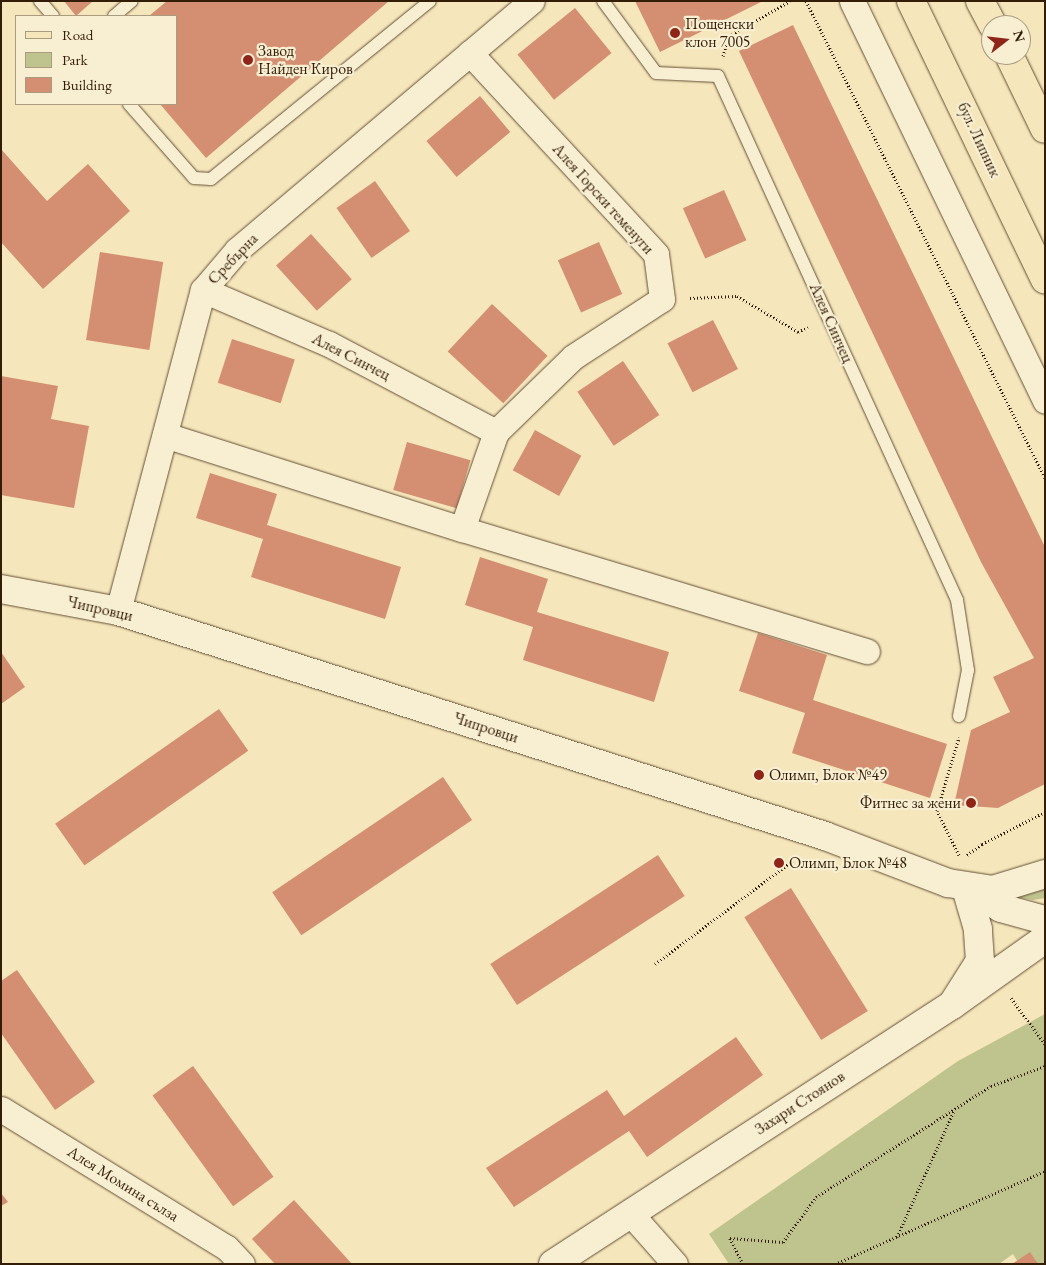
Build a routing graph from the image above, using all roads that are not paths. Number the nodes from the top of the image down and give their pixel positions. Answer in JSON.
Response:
{"nodes":[{"id":1,"x":40,"y":1,"type":"edge"},
{"id":2,"x":132,"y":1,"type":"edge"},
{"id":3,"x":430,"y":1,"type":"edge"},
{"id":4,"x":532,"y":1,"type":"edge"},
{"id":5,"x":603,"y":1,"type":"edge"},
{"id":6,"x":852,"y":1,"type":"edge"},
{"id":7,"x":911,"y":1,"type":"edge"},
{"id":8,"x":980,"y":1,"type":"edge"},
{"id":9,"x":52,"y":15,"type":"edge"},
{"id":10,"x":115,"y":15,"type":"edge"},
{"id":11,"x":988,"y":15,"type":"edge"},
{"id":12,"x":470,"y":53,"type":"junction"},
{"id":13,"x":1014,"y":65,"type":"edge"},
{"id":14,"x":130,"y":105,"type":"edge"},
{"id":15,"x":1045,"y":129,"type":"edge"},
{"id":16,"x":1045,"y":279,"type":"edge"},
{"id":17,"x":203,"y":290,"type":"junction"},
{"id":18,"x":1045,"y":401,"type":"edge"},
{"id":19,"x":496,"y":432,"type":"junction"},
{"id":20,"x":165,"y":435,"type":"junction"},
{"id":21,"x":462,"y":529,"type":"junction"},
{"id":22,"x":1,"y":589,"type":"edge"},
{"id":23,"x":118,"y":611,"type":"junction"},
{"id":24,"x":867,"y":651,"type":"dead end"},
{"id":25,"x":959,"y":716,"type":"road end"},
{"id":26,"x":1045,"y":874,"type":"edge"},
{"id":27,"x":966,"y":888,"type":"junction"},
{"id":28,"x":1045,"y":920,"type":"edge"},
{"id":29,"x":1045,"y":939,"type":"edge"},
{"id":30,"x":952,"y":1005,"type":"junction"},
{"id":31,"x":1,"y":1109,"type":"edge"},
{"id":32,"x":630,"y":1212,"type":"junction"},
{"id":33,"x":242,"y":1264,"type":"edge"},
{"id":34,"x":553,"y":1264,"type":"edge"},
{"id":35,"x":675,"y":1264,"type":"edge"}],
"edges":[{"from":1,"to":9,"type":"lane"},
{"from":2,"to":10,"type":"lane"},
{"from":3,"to":14,"type":"lane"},
{"from":4,"to":12,"type":"street","name":"Сребърна"},
{"from":5,"to":25,"type":"lane","name":"Алея Синчец"},
{"from":6,"to":18,"type":"street"},
{"from":7,"to":16,"type":"main road","name":"бул. Липник"},
{"from":8,"to":11,"type":"main road"},
{"from":12,"to":17,"type":"street","name":"Сребърна"},
{"from":12,"to":19,"type":"street","name":"Алея Горски теменуги"},
{"from":13,"to":15,"type":"main road"},
{"from":17,"to":19,"type":"street","name":"Алея Синчец"},
{"from":17,"to":20,"type":"street","name":"Сребърна"},
{"from":19,"to":21,"type":"street"},
{"from":20,"to":21,"type":"street"},
{"from":20,"to":23,"type":"street","name":"Сребърна"},
{"from":21,"to":24,"type":"street"},
{"from":22,"to":23,"type":"main road","name":"Чипровци"},
{"from":23,"to":27,"type":"main road","name":"Чипровци"},
{"from":26,"to":27,"type":"main road"},
{"from":27,"to":28,"type":"main road"},
{"from":27,"to":30,"type":"main road"},
{"from":29,"to":30,"type":"main road","name":"Захари Стоянов"},
{"from":30,"to":32,"type":"main road","name":"Захари Стоянов"},
{"from":31,"to":33,"type":"street","name":"Алея Момина сълза"},
{"from":32,"to":34,"type":"main road","name":"Захари Стоянов"},
{"from":32,"to":35,"type":"street"}]}
